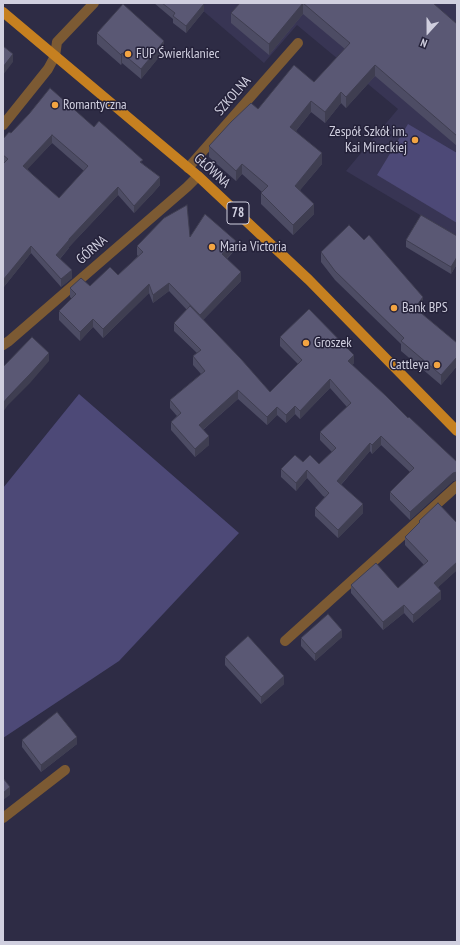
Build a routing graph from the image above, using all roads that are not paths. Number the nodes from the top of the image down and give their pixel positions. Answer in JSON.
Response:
{"nodes":[{"id":1,"x":94,"y":3,"type":"edge"},
{"id":2,"x":3,"y":12,"type":"edge"},
{"id":3,"x":298,"y":43,"type":"dead end"},
{"id":4,"x":55,"y":56,"type":"junction"},
{"id":5,"x":3,"y":125,"type":"edge"},
{"id":6,"x":188,"y":168,"type":"junction"},
{"id":7,"x":198,"y":176,"type":"junction"},
{"id":8,"x":3,"y":344,"type":"edge"},
{"id":9,"x":457,"y":432,"type":"edge"},
{"id":10,"x":457,"y":486,"type":"edge"},
{"id":11,"x":285,"y":641,"type":"dead end"},
{"id":12,"x":65,"y":770,"type":"dead end"},
{"id":13,"x":3,"y":818,"type":"edge"}],
"edges":[{"from":1,"to":4,"type":"street"},
{"from":2,"to":4,"type":"main road","name":"GŁÓWNA","number":"78"},
{"from":3,"to":6,"type":"street","name":"SZKOLNA"},
{"from":4,"to":5,"type":"street"},
{"from":4,"to":6,"type":"main road","name":"GŁÓWNA","number":"78"},
{"from":6,"to":7,"type":"main road","name":"GŁÓWNA","number":"78"},
{"from":7,"to":8,"type":"street","name":"GÓRNA"},
{"from":7,"to":9,"type":"main road","name":"GŁÓWNA","number":"78"},
{"from":10,"to":11,"type":"street"},
{"from":12,"to":13,"type":"street"}]}
